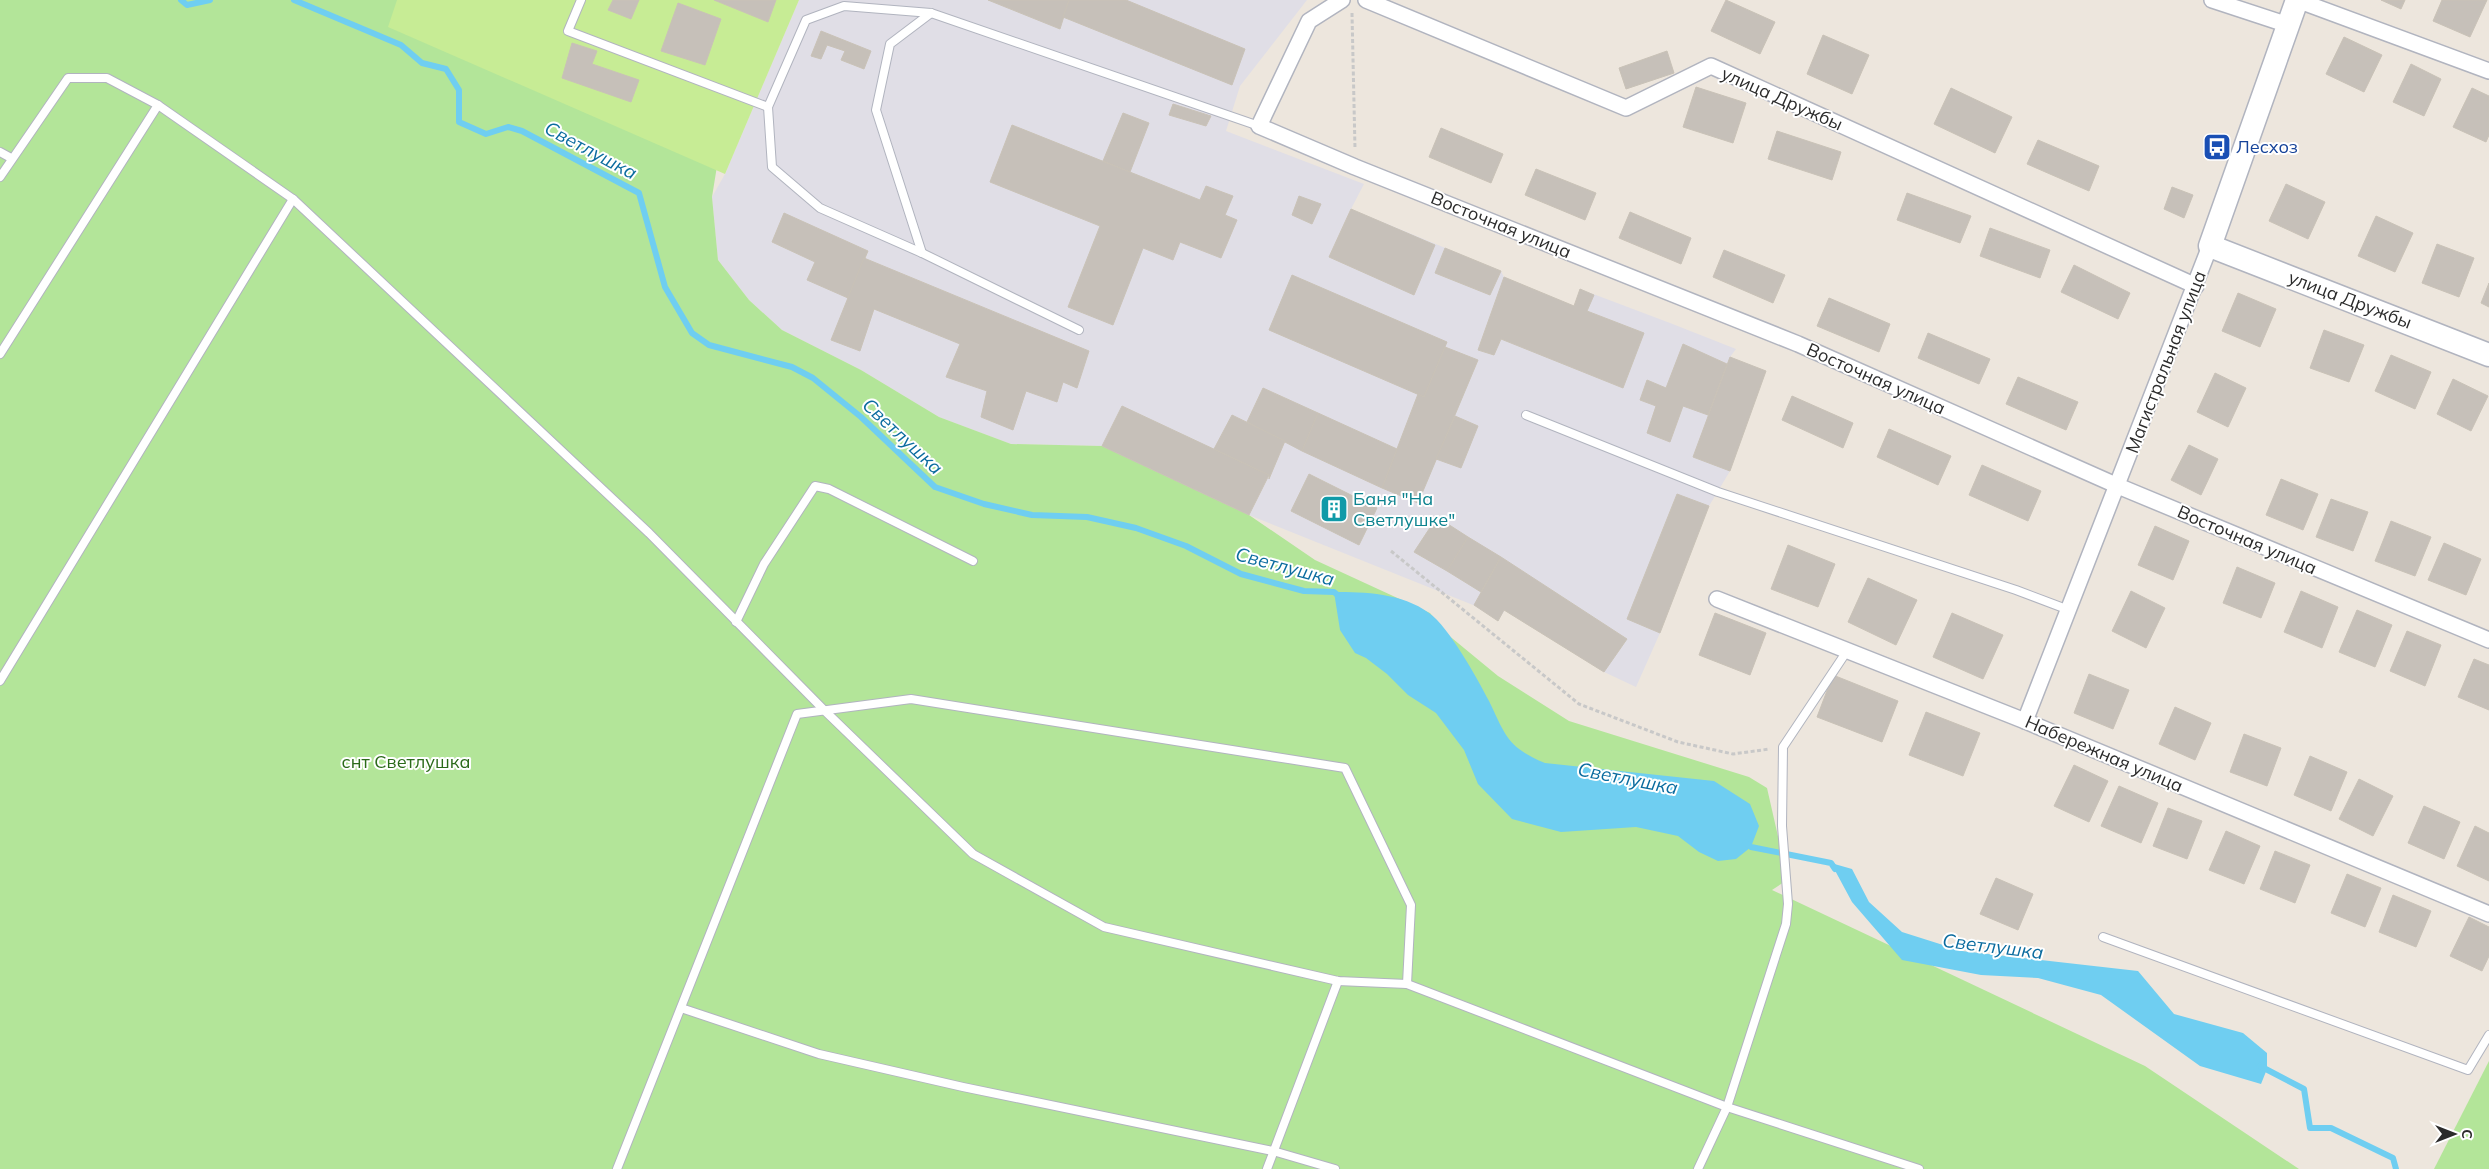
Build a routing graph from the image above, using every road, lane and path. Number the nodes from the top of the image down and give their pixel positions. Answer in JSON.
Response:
{"nodes":[{"id":1,"x":581,"y":0,"type":"edge"},
{"id":2,"x":1366,"y":0,"type":"edge"},
{"id":3,"x":2212,"y":0,"type":"edge"},
{"id":4,"x":2297,"y":0,"type":"edge"},
{"id":5,"x":1347,"y":5,"type":"edge"},
{"id":6,"x":932,"y":13,"type":"junction"},
{"id":7,"x":2288,"y":25,"type":"junction"},
{"id":8,"x":2489,"y":71,"type":"edge"},
{"id":9,"x":158,"y":105,"type":"junction"},
{"id":10,"x":768,"y":107,"type":"junction"},
{"id":11,"x":1259,"y":126,"type":"junction"},
{"id":12,"x":0,"y":152,"type":"edge"},
{"id":13,"x":11,"y":158,"type":"junction"},
{"id":14,"x":1355,"y":167,"type":"junction"},
{"id":15,"x":0,"y":177,"type":"edge"},
{"id":16,"x":293,"y":200,"type":"junction"},
{"id":17,"x":2210,"y":246,"type":"junction"},
{"id":18,"x":922,"y":253,"type":"junction"},
{"id":19,"x":2196,"y":286,"type":"junction"},
{"id":20,"x":1079,"y":330,"type":"dead end"},
{"id":21,"x":0,"y":354,"type":"edge"},
{"id":22,"x":2489,"y":355,"type":"edge"},
{"id":23,"x":1526,"y":415,"type":"dead end"},
{"id":24,"x":2118,"y":486,"type":"junction"},
{"id":25,"x":1391,"y":551,"type":"dead end"},
{"id":26,"x":973,"y":561,"type":"dead end"},
{"id":27,"x":1717,"y":599,"type":"dead end"},
{"id":28,"x":2069,"y":610,"type":"junction"},
{"id":29,"x":736,"y":622,"type":"junction"},
{"id":30,"x":2489,"y":640,"type":"edge"},
{"id":31,"x":1847,"y":650,"type":"junction"},
{"id":32,"x":0,"y":681,"type":"edge"},
{"id":33,"x":825,"y":711,"type":"junction"},
{"id":34,"x":2024,"y":721,"type":"junction"},
{"id":35,"x":1783,"y":747,"type":"junction"},
{"id":36,"x":2489,"y":914,"type":"edge"},
{"id":37,"x":2104,"y":937,"type":"dead end"},
{"id":38,"x":1338,"y":981,"type":"junction"},
{"id":39,"x":1407,"y":984,"type":"junction"},
{"id":40,"x":681,"y":1008,"type":"junction"},
{"id":41,"x":2489,"y":1035,"type":"edge"},
{"id":42,"x":1727,"y":1107,"type":"junction"},
{"id":43,"x":1274,"y":1151,"type":"junction"},
{"id":44,"x":617,"y":1169,"type":"edge"},
{"id":45,"x":1267,"y":1169,"type":"edge"},
{"id":46,"x":1335,"y":1169,"type":"edge"},
{"id":47,"x":1698,"y":1169,"type":"edge"},
{"id":48,"x":1919,"y":1169,"type":"edge"}],
"edges":[{"from":1,"to":10,"type":"lane"},
{"from":2,"to":19,"type":"street","name":"улица Дружбы"},
{"from":3,"to":7,"type":"street"},
{"from":4,"to":7,"type":"street","name":"Магистральная улица"},
{"from":4,"to":8,"type":"street"},
{"from":5,"to":11,"type":"street"},
{"from":5,"to":14,"type":"path"},
{"from":6,"to":10,"type":"lane"},
{"from":6,"to":11,"type":"lane"},
{"from":6,"to":18,"type":"lane"},
{"from":7,"to":17,"type":"street","name":"Магистральная улица"},
{"from":9,"to":13,"type":"lane"},
{"from":9,"to":16,"type":"lane"},
{"from":9,"to":21,"type":"lane"},
{"from":10,"to":18,"type":"lane"},
{"from":11,"to":14,"type":"street","name":"Восточная улица"},
{"from":12,"to":13,"type":"lane"},
{"from":13,"to":15,"type":"lane"},
{"from":14,"to":24,"type":"street","name":"Восточная улица"},
{"from":16,"to":29,"type":"lane"},
{"from":16,"to":32,"type":"lane"},
{"from":17,"to":19,"type":"street","name":"Магистральная улица"},
{"from":17,"to":22,"type":"street","name":"улица Дружбы"},
{"from":18,"to":20,"type":"lane"},
{"from":19,"to":24,"type":"street","name":"Магистральная улица"},
{"from":23,"to":28,"type":"lane"},
{"from":24,"to":28,"type":"street","name":"Магистральная улица"},
{"from":24,"to":30,"type":"street","name":"Восточная улица"},
{"from":25,"to":35,"type":"path"},
{"from":26,"to":29,"type":"lane"},
{"from":27,"to":31,"type":"street","name":"Набережная улица"},
{"from":28,"to":34,"type":"street","name":"Магистральная улица"},
{"from":29,"to":33,"type":"lane"},
{"from":31,"to":34,"type":"street","name":"Набережная улица"},
{"from":31,"to":35,"type":"lane"},
{"from":33,"to":38,"type":"lane"},
{"from":33,"to":39,"type":"lane"},
{"from":33,"to":40,"type":"lane"},
{"from":34,"to":36,"type":"street","name":"Набережная улица"},
{"from":35,"to":42,"type":"lane"},
{"from":37,"to":41,"type":"lane"},
{"from":38,"to":39,"type":"lane"},
{"from":38,"to":43,"type":"lane"},
{"from":39,"to":42,"type":"lane"},
{"from":40,"to":43,"type":"lane"},
{"from":40,"to":44,"type":"lane"},
{"from":42,"to":47,"type":"lane"},
{"from":42,"to":48,"type":"lane"},
{"from":43,"to":45,"type":"lane"},
{"from":43,"to":46,"type":"lane"}]}
